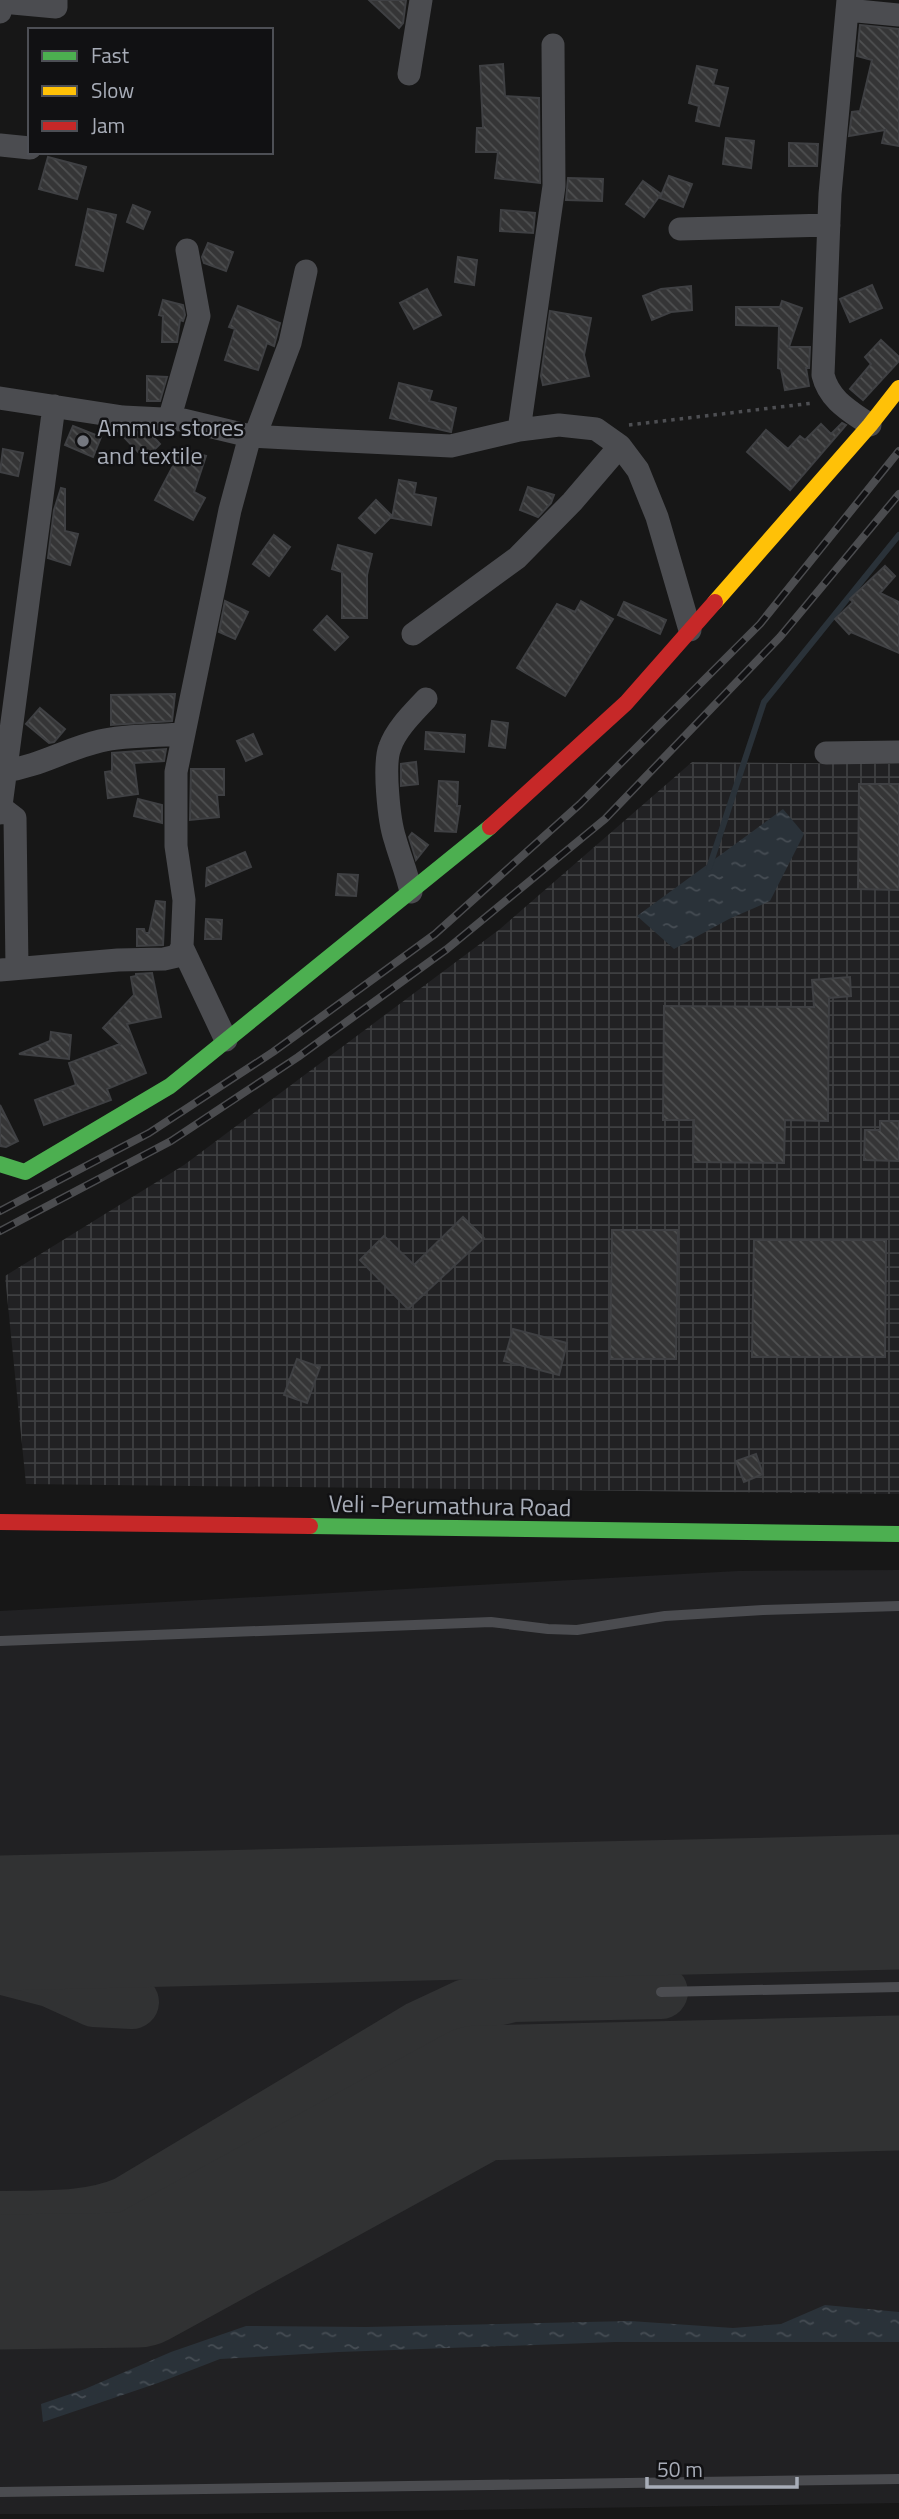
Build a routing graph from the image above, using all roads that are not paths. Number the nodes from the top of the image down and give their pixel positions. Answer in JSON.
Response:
{"nodes":[{"id":1,"x":56,"y":0,"type":"edge"},
{"id":2,"x":421,"y":0,"type":"edge"},
{"id":3,"x":1,"y":4,"type":"edge"},
{"id":4,"x":848,"y":5,"type":"edge"},
{"id":5,"x":899,"y":15,"type":"edge"},
{"id":6,"x":553,"y":45,"type":"dead end"},
{"id":7,"x":409,"y":74,"type":"dead end"},
{"id":8,"x":0,"y":145,"type":"edge"},
{"id":9,"x":28,"y":148,"type":"edge"},
{"id":10,"x":829,"y":226,"type":"junction"},
{"id":11,"x":680,"y":229,"type":"dead end"},
{"id":12,"x":187,"y":250,"type":"dead end"},
{"id":13,"x":306,"y":271,"type":"dead end"},
{"id":14,"x":899,"y":388,"type":"edge"},
{"id":15,"x":0,"y":398,"type":"edge"},
{"id":16,"x":54,"y":406,"type":"junction"},
{"id":17,"x":169,"y":419,"type":"junction"},
{"id":18,"x":870,"y":425,"type":"junction"},
{"id":19,"x":519,"y":430,"type":"junction"},
{"id":20,"x":252,"y":436,"type":"junction"},
{"id":21,"x":620,"y":446,"type":"junction"},
{"id":22,"x":690,"y":630,"type":"junction"},
{"id":23,"x":413,"y":635,"type":"dead end"},
{"id":24,"x":426,"y":699,"type":"dead end"},
{"id":25,"x":183,"y":734,"type":"junction"},
{"id":26,"x":899,"y":752,"type":"edge"},
{"id":27,"x":826,"y":753,"type":"dead end"},
{"id":28,"x":5,"y":771,"type":"junction"},
{"id":29,"x":1,"y":811,"type":"edge"},
{"id":30,"x":411,"y":892,"type":"junction"},
{"id":31,"x":182,"y":947,"type":"junction"},
{"id":32,"x":9,"y":969,"type":"edge"},
{"id":33,"x":226,"y":1040,"type":"junction"},
{"id":34,"x":0,"y":1164,"type":"edge"},
{"id":35,"x":0,"y":1522,"type":"edge"},
{"id":36,"x":899,"y":1534,"type":"edge"},
{"id":37,"x":899,"y":1606,"type":"edge"},
{"id":38,"x":0,"y":1641,"type":"edge"},
{"id":39,"x":899,"y":1987,"type":"edge"},
{"id":40,"x":661,"y":1992,"type":"dead end"},
{"id":41,"x":899,"y":2479,"type":"edge"},
{"id":42,"x":0,"y":2492,"type":"edge"}],
"edges":[{"from":1,"to":3,"type":"street"},
{"from":2,"to":7,"type":"street"},
{"from":4,"to":5,"type":"street"},
{"from":4,"to":10,"type":"street"},
{"from":6,"to":19,"type":"street"},
{"from":8,"to":9,"type":"street"},
{"from":10,"to":11,"type":"street"},
{"from":10,"to":18,"type":"street"},
{"from":12,"to":17,"type":"street"},
{"from":13,"to":20,"type":"street"},
{"from":14,"to":18,"type":"street"},
{"from":15,"to":16,"type":"street"},
{"from":16,"to":17,"type":"street"},
{"from":16,"to":28,"type":"street"},
{"from":17,"to":20,"type":"street"},
{"from":18,"to":22,"type":"street"},
{"from":19,"to":20,"type":"street"},
{"from":19,"to":21,"type":"street"},
{"from":20,"to":25,"type":"street"},
{"from":21,"to":22,"type":"street"},
{"from":21,"to":23,"type":"street"},
{"from":22,"to":30,"type":"street"},
{"from":24,"to":30,"type":"street"},
{"from":25,"to":28,"type":"street"},
{"from":25,"to":31,"type":"street"},
{"from":26,"to":27,"type":"street"},
{"from":28,"to":29,"type":"street"},
{"from":29,"to":32,"type":"street"},
{"from":30,"to":33,"type":"street"},
{"from":31,"to":32,"type":"street"},
{"from":31,"to":33,"type":"street"},
{"from":33,"to":34,"type":"street"},
{"from":35,"to":36,"type":"street","name":"Veli -Perumathura Road"},
{"from":37,"to":38,"type":"lane"},
{"from":39,"to":40,"type":"lane"},
{"from":41,"to":42,"type":"lane"}]}
